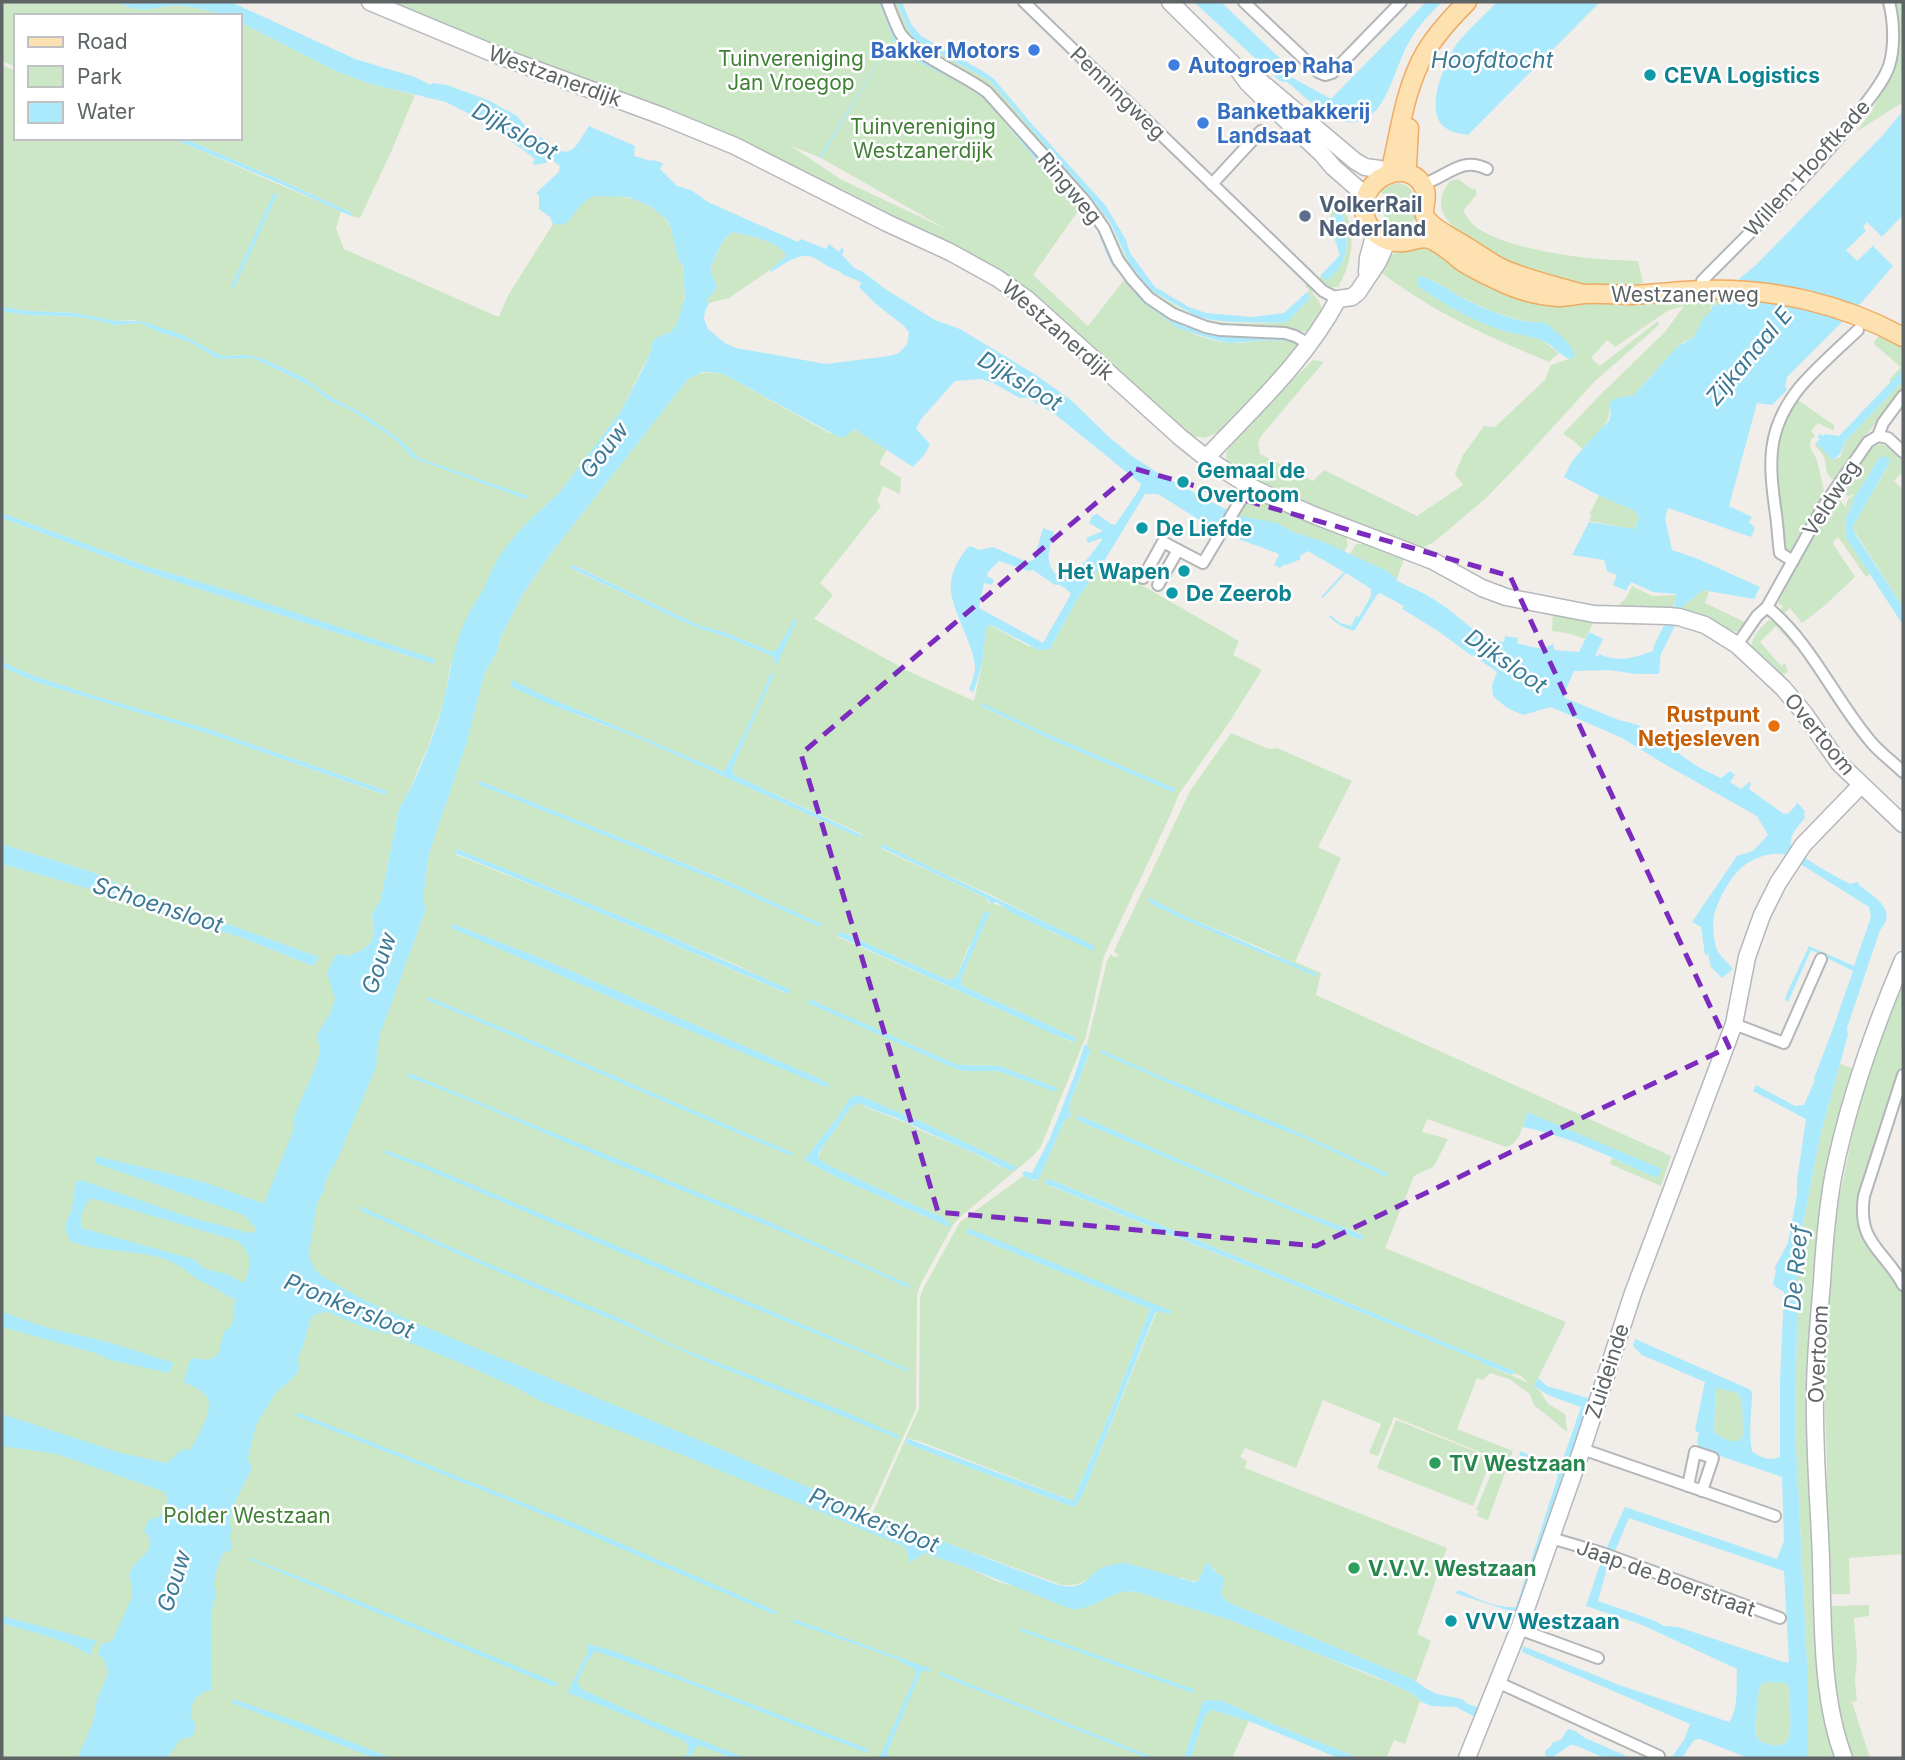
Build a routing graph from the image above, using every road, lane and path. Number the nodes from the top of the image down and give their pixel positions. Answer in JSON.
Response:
{"nodes":[{"id":1,"x":370,"y":2,"type":"edge"},
{"id":2,"x":887,"y":2,"type":"edge"},
{"id":3,"x":1024,"y":2,"type":"edge"},
{"id":4,"x":1170,"y":2,"type":"edge"},
{"id":5,"x":1401,"y":2,"type":"edge"},
{"id":6,"x":1466,"y":2,"type":"edge"},
{"id":7,"x":1889,"y":2,"type":"edge"},
{"id":8,"x":1248,"y":3,"type":"edge"},
{"id":9,"x":1236,"y":66,"type":"junction"},
{"id":10,"x":1261,"y":131,"type":"dead end"},
{"id":11,"x":1392,"y":168,"type":"junction"},
{"id":12,"x":1487,"y":169,"type":"dead end"},
{"id":13,"x":1425,"y":183,"type":"junction"},
{"id":14,"x":1212,"y":184,"type":"junction"},
{"id":15,"x":1367,"y":192,"type":"junction"},
{"id":16,"x":1430,"y":216,"type":"junction"},
{"id":17,"x":1385,"y":236,"type":"junction"},
{"id":18,"x":1702,"y":281,"type":"dead end"},
{"id":19,"x":1584,"y":294,"type":"junction"},
{"id":20,"x":1338,"y":299,"type":"junction"},
{"id":21,"x":1858,"y":330,"type":"dead end"},
{"id":22,"x":1903,"y":338,"type":"edge"},
{"id":23,"x":1311,"y":345,"type":"junction"},
{"id":24,"x":1903,"y":397,"type":"edge"},
{"id":25,"x":1878,"y":436,"type":"junction"},
{"id":26,"x":1903,"y":452,"type":"edge"},
{"id":27,"x":1206,"y":457,"type":"junction"},
{"id":28,"x":1249,"y":486,"type":"junction"},
{"id":29,"x":1178,"y":550,"type":"junction"},
{"id":30,"x":1793,"y":561,"type":"junction"},
{"id":31,"x":1143,"y":578,"type":"dead end"},
{"id":32,"x":1158,"y":585,"type":"dead end"},
{"id":33,"x":1767,"y":607,"type":"junction"},
{"id":34,"x":1737,"y":645,"type":"junction"},
{"id":35,"x":1903,"y":772,"type":"edge"},
{"id":36,"x":1861,"y":785,"type":"junction"},
{"id":37,"x":1903,"y":824,"type":"edge"},
{"id":38,"x":1821,"y":959,"type":"dead end"},
{"id":39,"x":1903,"y":960,"type":"edge"},
{"id":40,"x":1734,"y":1024,"type":"junction"},
{"id":41,"x":1903,"y":1075,"type":"edge"},
{"id":42,"x":1903,"y":1285,"type":"edge"},
{"id":43,"x":1582,"y":1449,"type":"junction"},
{"id":44,"x":1688,"y":1486,"type":"junction"},
{"id":45,"x":1702,"y":1491,"type":"junction"},
{"id":46,"x":1775,"y":1516,"type":"dead end"},
{"id":47,"x":1551,"y":1538,"type":"junction"},
{"id":48,"x":1780,"y":1618,"type":"dead end"},
{"id":49,"x":1519,"y":1629,"type":"junction"},
{"id":50,"x":1598,"y":1658,"type":"dead end"},
{"id":51,"x":1497,"y":1682,"type":"junction"},
{"id":52,"x":1659,"y":1756,"type":"dead end"},
{"id":53,"x":1467,"y":1758,"type":"edge"},
{"id":54,"x":1844,"y":1758,"type":"edge"}],
"edges":[{"from":1,"to":27,"type":"street","name":"Westzanerdijk"},
{"from":2,"to":23,"type":"street","name":"Ringweg"},
{"from":3,"to":14,"type":"street","name":"Penningweg"},
{"from":4,"to":9,"type":"street"},
{"from":5,"to":8,"type":"street"},
{"from":6,"to":11,"type":"main road"},
{"from":7,"to":18,"type":"street","name":"Willem Hooftkade"},
{"from":9,"to":11,"type":"street"},
{"from":9,"to":15,"type":"street"},
{"from":10,"to":14,"type":"street"},
{"from":11,"to":13,"type":"main road"},
{"from":11,"to":15,"type":"main road"},
{"from":12,"to":13,"type":"street"},
{"from":13,"to":16,"type":"main road"},
{"from":14,"to":20,"type":"street","name":"Penningweg"},
{"from":15,"to":17,"type":"main road"},
{"from":16,"to":17,"type":"main road"},
{"from":16,"to":19,"type":"main road","name":"Westzanerweg"},
{"from":17,"to":19,"type":"main road","name":"Westzanerweg"},
{"from":17,"to":20,"type":"street"},
{"from":19,"to":22,"type":"main road","name":"Westzanerweg"},
{"from":20,"to":23,"type":"street"},
{"from":21,"to":30,"type":"street"},
{"from":23,"to":27,"type":"street"},
{"from":24,"to":25,"type":"street","name":"Veldweg"},
{"from":25,"to":26,"type":"street"},
{"from":25,"to":30,"type":"street","name":"Veldweg"},
{"from":27,"to":28,"type":"street","name":"Westzanerdijk"},
{"from":28,"to":29,"type":"street"},
{"from":28,"to":34,"type":"street","name":"Westzanerdijk"},
{"from":29,"to":31,"type":"street"},
{"from":29,"to":32,"type":"street"},
{"from":30,"to":33,"type":"street","name":"Veldweg"},
{"from":33,"to":34,"type":"street","name":"Veldweg"},
{"from":33,"to":35,"type":"street"},
{"from":34,"to":36,"type":"street","name":"Overtoom"},
{"from":36,"to":37,"type":"street","name":"Overtoom"},
{"from":36,"to":40,"type":"street","name":"Zuideinde"},
{"from":38,"to":40,"type":"street"},
{"from":39,"to":54,"type":"street","name":"Overtoom"},
{"from":40,"to":43,"type":"street","name":"Zuideinde"},
{"from":41,"to":42,"type":"street"},
{"from":43,"to":44,"type":"street"},
{"from":43,"to":47,"type":"street","name":"Zuideinde"},
{"from":44,"to":45,"type":"street"},
{"from":44,"to":45,"type":"street"},
{"from":45,"to":46,"type":"street"},
{"from":47,"to":48,"type":"street","name":"Jaap de Boerstraat"},
{"from":47,"to":49,"type":"street","name":"Zuideinde"},
{"from":49,"to":50,"type":"street"},
{"from":49,"to":51,"type":"street","name":"Zuideinde"},
{"from":51,"to":52,"type":"street"},
{"from":51,"to":53,"type":"street","name":"Zuideinde"}]}
